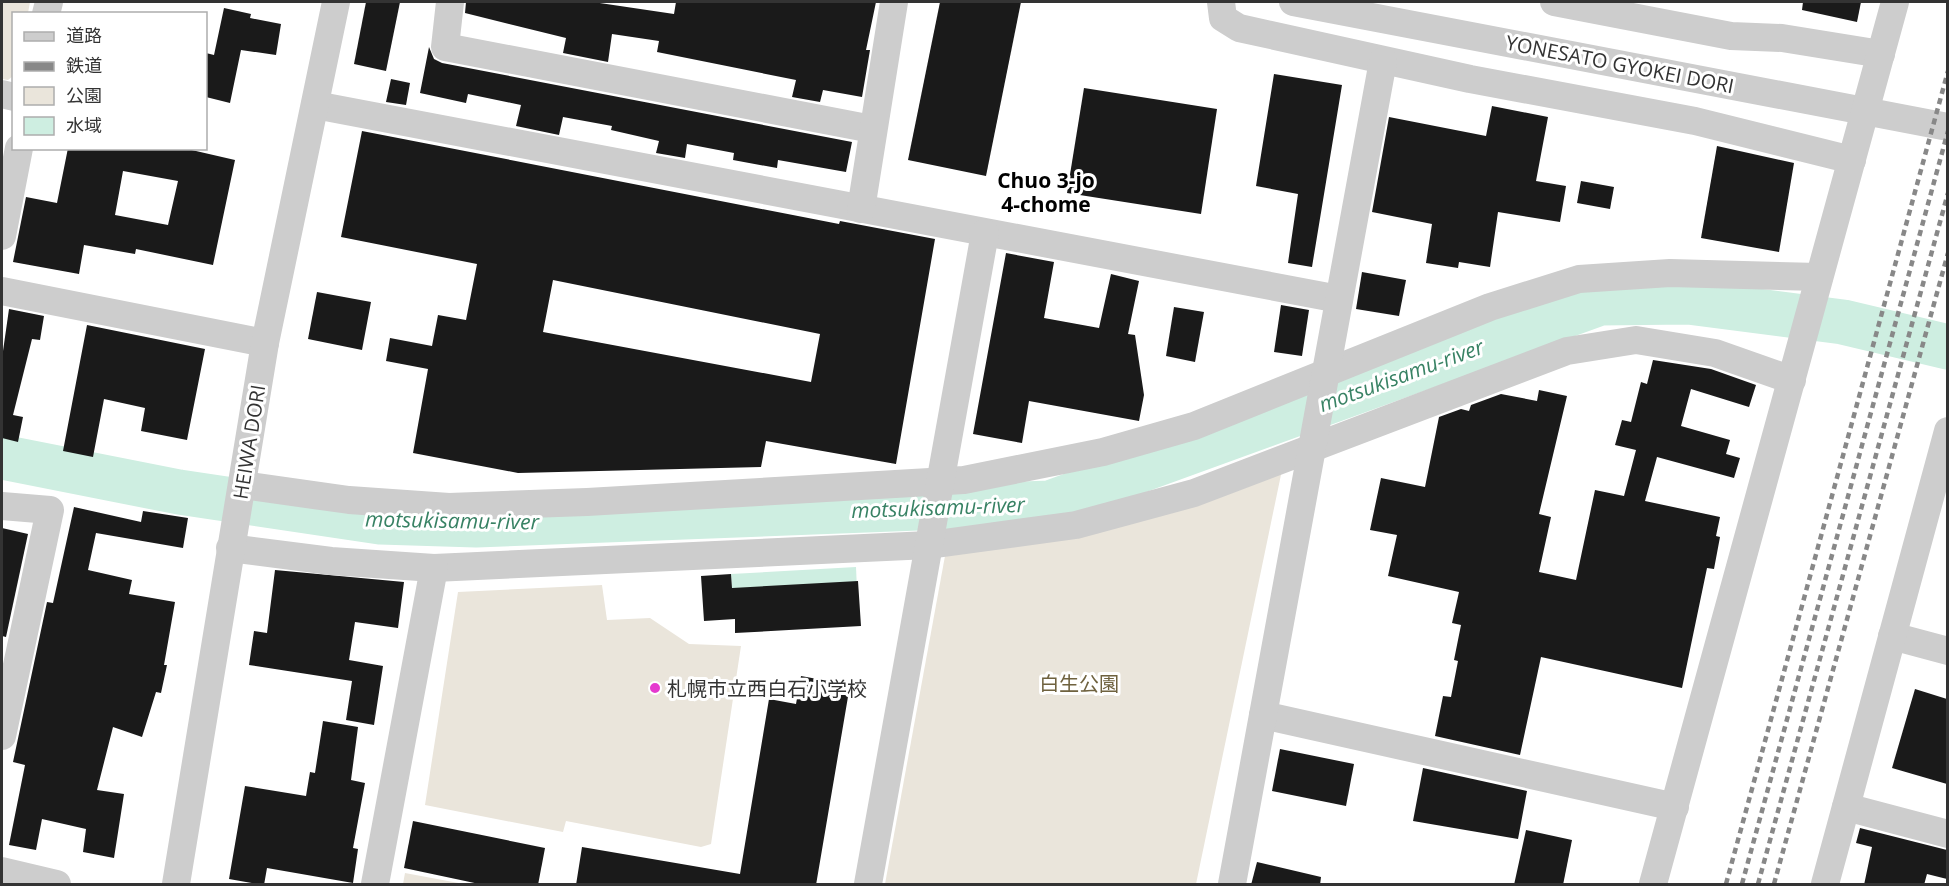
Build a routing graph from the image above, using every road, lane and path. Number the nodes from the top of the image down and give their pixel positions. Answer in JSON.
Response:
{"nodes":[{"id":1,"x":336,"y":2,"type":"edge"},
{"id":2,"x":450,"y":2,"type":"edge"},
{"id":3,"x":894,"y":2,"type":"edge"},
{"id":4,"x":1221,"y":2,"type":"edge"},
{"id":5,"x":1293,"y":2,"type":"edge"},
{"id":6,"x":1554,"y":2,"type":"edge"},
{"id":7,"x":1895,"y":2,"type":"edge"},
{"id":8,"x":1881,"y":54,"type":"junction"},
{"id":9,"x":1383,"y":61,"type":"junction"},
{"id":10,"x":315,"y":105,"type":"junction"},
{"id":11,"x":1947,"y":127,"type":"edge"},
{"id":12,"x":872,"y":129,"type":"junction"},
{"id":13,"x":19,"y":150,"type":"edge"},
{"id":14,"x":1852,"y":160,"type":"junction"},
{"id":15,"x":861,"y":209,"type":"junction"},
{"id":16,"x":985,"y":234,"type":"junction"},
{"id":17,"x":2,"y":236,"type":"edge"},
{"id":18,"x":1819,"y":277,"type":"junction"},
{"id":19,"x":2,"y":291,"type":"edge"},
{"id":20,"x":1339,"y":299,"type":"junction"},
{"id":21,"x":265,"y":343,"type":"junction"},
{"id":22,"x":1794,"y":373,"type":"junction"},
{"id":23,"x":1323,"y":383,"type":"junction"},
{"id":24,"x":1947,"y":435,"type":"edge"},
{"id":25,"x":1312,"y":441,"type":"junction"},
{"id":26,"x":940,"y":488,"type":"junction"},
{"id":27,"x":241,"y":490,"type":"junction"},
{"id":28,"x":2,"y":506,"type":"edge"},
{"id":29,"x":931,"y":539,"type":"junction"},
{"id":30,"x":232,"y":541,"type":"junction"},
{"id":31,"x":434,"y":568,"type":"junction"},
{"id":32,"x":1892,"y":636,"type":"junction"},
{"id":33,"x":1947,"y":651,"type":"edge"},
{"id":34,"x":1263,"y":715,"type":"junction"},
{"id":35,"x":2,"y":736,"type":"edge"},
{"id":36,"x":1675,"y":807,"type":"junction"},
{"id":37,"x":1846,"y":807,"type":"junction"},
{"id":38,"x":1947,"y":834,"type":"edge"},
{"id":39,"x":2,"y":871,"type":"edge"},
{"id":40,"x":57,"y":885,"type":"edge"},
{"id":41,"x":176,"y":885,"type":"edge"},
{"id":42,"x":375,"y":885,"type":"edge"},
{"id":43,"x":868,"y":885,"type":"edge"},
{"id":44,"x":1232,"y":885,"type":"edge"},
{"id":45,"x":1653,"y":885,"type":"edge"},
{"id":46,"x":1826,"y":885,"type":"edge"}],
"edges":[{"from":1,"to":10,"type":"street","name":"HEIWA DORI"},
{"from":2,"to":12,"type":"street"},
{"from":3,"to":12,"type":"street"},
{"from":4,"to":9,"type":"street"},
{"from":5,"to":11,"type":"street","name":"YONESATO GYOKEI DORI"},
{"from":6,"to":8,"type":"street"},
{"from":7,"to":8,"type":"street"},
{"from":8,"to":14,"type":"street"},
{"from":9,"to":14,"type":"street"},
{"from":9,"to":20,"type":"street"},
{"from":10,"to":15,"type":"street"},
{"from":10,"to":21,"type":"street","name":"HEIWA DORI"},
{"from":12,"to":15,"type":"street"},
{"from":13,"to":17,"type":"street"},
{"from":14,"to":18,"type":"street"},
{"from":15,"to":16,"type":"street"},
{"from":16,"to":20,"type":"street"},
{"from":16,"to":26,"type":"street"},
{"from":18,"to":22,"type":"street"},
{"from":18,"to":23,"type":"street"},
{"from":19,"to":21,"type":"street"},
{"from":20,"to":23,"type":"street"},
{"from":21,"to":27,"type":"street","name":"HEIWA DORI"},
{"from":22,"to":25,"type":"street"},
{"from":22,"to":36,"type":"street"},
{"from":23,"to":25,"type":"street"},
{"from":23,"to":26,"type":"street"},
{"from":24,"to":32,"type":"street"},
{"from":25,"to":29,"type":"street"},
{"from":25,"to":34,"type":"street"},
{"from":26,"to":27,"type":"street"},
{"from":26,"to":29,"type":"street"},
{"from":27,"to":30,"type":"street","name":"HEIWA DORI"},
{"from":28,"to":35,"type":"street"},
{"from":29,"to":31,"type":"street"},
{"from":29,"to":43,"type":"street"},
{"from":30,"to":31,"type":"street"},
{"from":30,"to":41,"type":"street","name":"HEIWA DORI"},
{"from":31,"to":42,"type":"street"},
{"from":32,"to":33,"type":"street"},
{"from":32,"to":37,"type":"street"},
{"from":34,"to":36,"type":"street"},
{"from":34,"to":44,"type":"street"},
{"from":36,"to":45,"type":"street"},
{"from":37,"to":38,"type":"street"},
{"from":37,"to":46,"type":"street"},
{"from":39,"to":40,"type":"street"}]}
